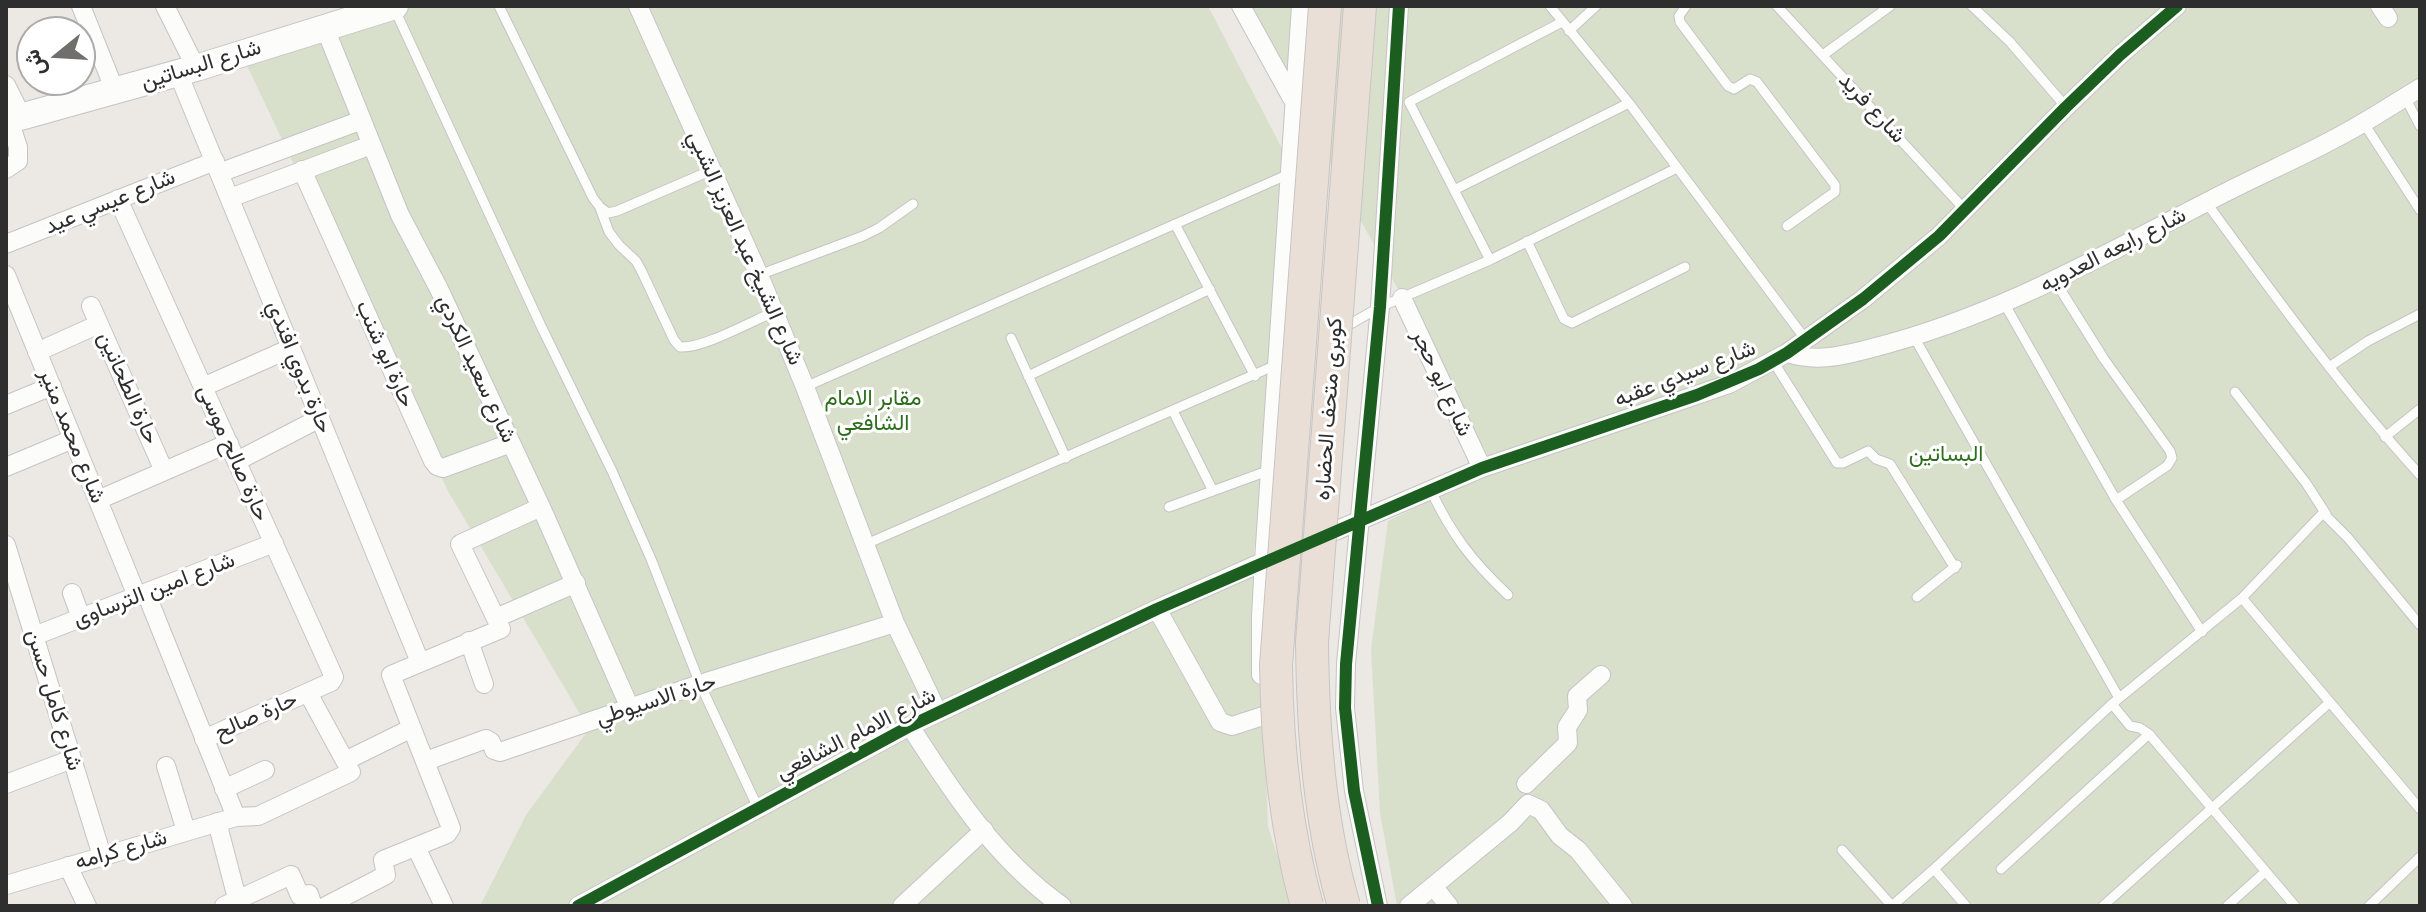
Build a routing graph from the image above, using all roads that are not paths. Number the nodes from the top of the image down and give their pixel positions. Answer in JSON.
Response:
{"nodes":[{"id":1,"x":81,"y":6,"type":"edge"},
{"id":2,"x":394,"y":6,"type":"edge"},
{"id":3,"x":499,"y":6,"type":"edge"},
{"id":4,"x":638,"y":6,"type":"edge"},
{"id":5,"x":1241,"y":6,"type":"edge"},
{"id":6,"x":1301,"y":6,"type":"edge"},
{"id":7,"x":1325,"y":6,"type":"edge"},
{"id":8,"x":1360,"y":6,"type":"edge"},
{"id":9,"x":1399,"y":6,"type":"edge"},
{"id":10,"x":1550,"y":6,"type":"edge"},
{"id":11,"x":1596,"y":6,"type":"edge"},
{"id":12,"x":1686,"y":6,"type":"edge"},
{"id":13,"x":1777,"y":6,"type":"edge"},
{"id":14,"x":1890,"y":6,"type":"edge"},
{"id":15,"x":1972,"y":6,"type":"edge"},
{"id":16,"x":2177,"y":6,"type":"edge"},
{"id":17,"x":172,"y":8,"type":"edge"},
{"id":18,"x":333,"y":19,"type":"edge"},
{"id":19,"x":1566,"y":26,"type":"junction"},
{"id":20,"x":1823,"y":55,"type":"junction"},
{"id":21,"x":187,"y":70,"type":"junction"},
{"id":22,"x":6,"y":85,"type":"edge"},
{"id":23,"x":115,"y":91,"type":"junction"},
{"id":24,"x":2412,"y":93,"type":"edge"},
{"id":25,"x":1294,"y":102,"type":"junction"},
{"id":26,"x":1629,"y":103,"type":"junction"},
{"id":27,"x":2066,"y":107,"type":"junction"},
{"id":28,"x":12,"y":120,"type":"edge"},
{"id":29,"x":362,"y":120,"type":"junction"},
{"id":30,"x":2363,"y":122,"type":"junction"},
{"id":31,"x":2420,"y":126,"type":"edge"},
{"id":32,"x":371,"y":145,"type":"junction"},
{"id":33,"x":217,"y":167,"type":"junction"},
{"id":34,"x":1677,"y":168,"type":"junction"},
{"id":35,"x":6,"y":169,"type":"edge"},
{"id":36,"x":302,"y":170,"type":"junction"},
{"id":37,"x":712,"y":170,"type":"junction"},
{"id":38,"x":1290,"y":174,"type":"junction"},
{"id":39,"x":1454,"y":190,"type":"junction"},
{"id":40,"x":230,"y":198,"type":"junction"},
{"id":41,"x":118,"y":199,"type":"junction"},
{"id":42,"x":2206,"y":202,"type":"junction"},
{"id":43,"x":913,"y":204,"type":"dead end"},
{"id":44,"x":600,"y":207,"type":"junction"},
{"id":45,"x":2420,"y":210,"type":"edge"},
{"id":46,"x":1966,"y":211,"type":"junction"},
{"id":47,"x":1175,"y":224,"type":"junction"},
{"id":48,"x":1787,"y":226,"type":"dead end"},
{"id":49,"x":1527,"y":241,"type":"junction"},
{"id":50,"x":6,"y":244,"type":"edge"},
{"id":51,"x":1490,"y":260,"type":"junction"},
{"id":52,"x":1685,"y":267,"type":"dead end"},
{"id":53,"x":759,"y":275,"type":"junction"},
{"id":54,"x":2055,"y":281,"type":"junction"},
{"id":55,"x":7,"y":282,"type":"edge"},
{"id":56,"x":1210,"y":289,"type":"junction"},
{"id":57,"x":1402,"y":298,"type":"junction"},
{"id":58,"x":2004,"y":303,"type":"junction"},
{"id":59,"x":91,"y":306,"type":"dead end"},
{"id":60,"x":1380,"y":307,"type":"junction"},
{"id":61,"x":774,"y":312,"type":"junction"},
{"id":62,"x":2420,"y":314,"type":"edge"},
{"id":63,"x":99,"y":324,"type":"junction"},
{"id":64,"x":1329,"y":336,"type":"dead end"},
{"id":65,"x":1914,"y":337,"type":"junction"},
{"id":66,"x":1011,"y":338,"type":"dead end"},
{"id":67,"x":1806,"y":340,"type":"junction"},
{"id":68,"x":1316,"y":343,"type":"dead end"},
{"id":69,"x":291,"y":348,"type":"junction"},
{"id":70,"x":37,"y":352,"type":"junction"},
{"id":71,"x":1780,"y":357,"type":"junction"},
{"id":72,"x":1277,"y":364,"type":"junction"},
{"id":73,"x":2329,"y":367,"type":"junction"},
{"id":74,"x":1028,"y":376,"type":"junction"},
{"id":75,"x":1255,"y":376,"type":"junction"},
{"id":76,"x":52,"y":386,"type":"junction"},
{"id":77,"x":203,"y":387,"type":"junction"},
{"id":78,"x":805,"y":387,"type":"junction"},
{"id":79,"x":2235,"y":392,"type":"dead end"},
{"id":80,"x":6,"y":405,"type":"edge"},
{"id":81,"x":2420,"y":409,"type":"edge"},
{"id":82,"x":1173,"y":411,"type":"junction"},
{"id":83,"x":320,"y":418,"type":"junction"},
{"id":84,"x":2385,"y":437,"type":"junction"},
{"id":85,"x":73,"y":439,"type":"junction"},
{"id":86,"x":511,"y":443,"type":"junction"},
{"id":87,"x":233,"y":452,"type":"junction"},
{"id":88,"x":1066,"y":458,"type":"junction"},
{"id":89,"x":6,"y":467,"type":"edge"},
{"id":90,"x":1482,"y":468,"type":"junction"},
{"id":91,"x":1270,"y":470,"type":"junction"},
{"id":92,"x":164,"y":471,"type":"junction"},
{"id":93,"x":2420,"y":475,"type":"edge"},
{"id":94,"x":1430,"y":489,"type":"junction"},
{"id":95,"x":1213,"y":491,"type":"junction"},
{"id":96,"x":98,"y":500,"type":"junction"},
{"id":97,"x":2116,"y":500,"type":"junction"},
{"id":98,"x":541,"y":507,"type":"junction"},
{"id":99,"x":1169,"y":507,"type":"dead end"},
{"id":100,"x":2326,"y":514,"type":"junction"},
{"id":101,"x":1358,"y":521,"type":"junction"},
{"id":102,"x":274,"y":543,"type":"junction"},
{"id":103,"x":6,"y":545,"type":"edge"},
{"id":104,"x":864,"y":545,"type":"junction"},
{"id":105,"x":1264,"y":561,"type":"junction"},
{"id":106,"x":10,"y":575,"type":"edge"},
{"id":107,"x":576,"y":583,"type":"junction"},
{"id":108,"x":72,"y":593,"type":"dead end"},
{"id":109,"x":142,"y":594,"type":"junction"},
{"id":110,"x":1508,"y":595,"type":"dead end"},
{"id":111,"x":1917,"y":597,"type":"dead end"},
{"id":112,"x":2242,"y":598,"type":"junction"},
{"id":113,"x":1157,"y":609,"type":"junction"},
{"id":114,"x":81,"y":618,"type":"junction"},
{"id":115,"x":496,"y":618,"type":"junction"},
{"id":116,"x":895,"y":623,"type":"junction"},
{"id":117,"x":2420,"y":625,"type":"edge"},
{"id":118,"x":2202,"y":632,"type":"junction"},
{"id":119,"x":34,"y":636,"type":"junction"},
{"id":120,"x":469,"y":641,"type":"junction"},
{"id":121,"x":420,"y":662,"type":"junction"},
{"id":122,"x":1601,"y":675,"type":"dead end"},
{"id":123,"x":484,"y":684,"type":"dead end"},
{"id":124,"x":700,"y":684,"type":"junction"},
{"id":125,"x":308,"y":693,"type":"junction"},
{"id":126,"x":2116,"y":701,"type":"junction"},
{"id":127,"x":2329,"y":703,"type":"junction"},
{"id":128,"x":630,"y":708,"type":"junction"},
{"id":129,"x":938,"y":713,"type":"junction"},
{"id":130,"x":1263,"y":716,"type":"junction"},
{"id":131,"x":910,"y":726,"type":"junction"},
{"id":132,"x":412,"y":728,"type":"junction"},
{"id":133,"x":2149,"y":734,"type":"junction"},
{"id":134,"x":204,"y":739,"type":"junction"},
{"id":135,"x":72,"y":759,"type":"junction"},
{"id":136,"x":345,"y":761,"type":"junction"},
{"id":137,"x":426,"y":761,"type":"junction"},
{"id":138,"x":166,"y":766,"type":"dead end"},
{"id":139,"x":265,"y":770,"type":"dead end"},
{"id":140,"x":6,"y":784,"type":"edge"},
{"id":141,"x":224,"y":789,"type":"junction"},
{"id":142,"x":1528,"y":804,"type":"junction"},
{"id":143,"x":758,"y":808,"type":"junction"},
{"id":144,"x":2420,"y":809,"type":"edge"},
{"id":145,"x":2211,"y":810,"type":"junction"},
{"id":146,"x":236,"y":817,"type":"junction"},
{"id":147,"x":217,"y":822,"type":"junction"},
{"id":148,"x":984,"y":830,"type":"junction"},
{"id":149,"x":186,"y":831,"type":"junction"},
{"id":150,"x":416,"y":847,"type":"junction"},
{"id":151,"x":1842,"y":850,"type":"dead end"},
{"id":152,"x":102,"y":856,"type":"junction"},
{"id":153,"x":2420,"y":857,"type":"edge"},
{"id":154,"x":68,"y":866,"type":"junction"},
{"id":155,"x":1934,"y":869,"type":"junction"},
{"id":156,"x":2001,"y":869,"type":"dead end"},
{"id":157,"x":2265,"y":872,"type":"junction"},
{"id":158,"x":6,"y":885,"type":"edge"},
{"id":159,"x":1433,"y":886,"type":"junction"},
{"id":160,"x":306,"y":900,"type":"edge"},
{"id":161,"x":354,"y":900,"type":"edge"},
{"id":162,"x":233,"y":904,"type":"edge"},
{"id":163,"x":87,"y":906,"type":"edge"},
{"id":164,"x":326,"y":906,"type":"edge"},
{"id":165,"x":444,"y":906,"type":"edge"},
{"id":166,"x":578,"y":906,"type":"edge"},
{"id":167,"x":902,"y":906,"type":"edge"},
{"id":168,"x":1062,"y":906,"type":"edge"},
{"id":169,"x":1298,"y":906,"type":"edge"},
{"id":170,"x":1307,"y":906,"type":"edge"},
{"id":171,"x":1344,"y":906,"type":"edge"},
{"id":172,"x":1378,"y":906,"type":"edge"},
{"id":173,"x":1409,"y":906,"type":"edge"},
{"id":174,"x":1449,"y":906,"type":"edge"},
{"id":175,"x":1623,"y":906,"type":"edge"},
{"id":176,"x":1892,"y":906,"type":"edge"},
{"id":177,"x":1966,"y":906,"type":"edge"},
{"id":178,"x":2103,"y":906,"type":"edge"},
{"id":179,"x":2227,"y":906,"type":"edge"},
{"id":180,"x":2295,"y":906,"type":"edge"},
{"id":181,"x":2369,"y":906,"type":"edge"}],
"edges":[{"from":1,"to":23,"type":"street"},
{"from":2,"to":18,"type":"street","name":"شارع البساتين"},
{"from":2,"to":124,"type":"lane"},
{"from":3,"to":44,"type":"lane"},
{"from":4,"to":37,"type":"street","name":"شارع الشيخ عبد العزيز الشبي"},
{"from":5,"to":25,"type":"street"},
{"from":6,"to":25,"type":"street"},
{"from":7,"to":170,"type":"highway","name":"كوبرى متحف الحضاره","bridge":true},
{"from":8,"to":171,"type":"highway","name":"كوبرى متحف الحضاره","bridge":true},
{"from":9,"to":60,"type":"street"},
{"from":10,"to":19,"type":"lane"},
{"from":11,"to":19,"type":"lane"},
{"from":12,"to":48,"type":"lane"},
{"from":13,"to":20,"type":"lane","name":"شارع فريد"},
{"from":14,"to":20,"type":"lane"},
{"from":15,"to":27,"type":"lane"},
{"from":16,"to":27,"type":"street","name":"شارع سيدي عقبه"},
{"from":17,"to":21,"type":"street","name":"حارة بدوي افندي"},
{"from":18,"to":21,"type":"street","name":"شارع البساتين"},
{"from":18,"to":29,"type":"street","name":"شارع سعيد الكردي"},
{"from":19,"to":26,"type":"lane"},
{"from":19,"to":39,"type":"lane"},
{"from":20,"to":46,"type":"lane","name":"شارع فريد"},
{"from":21,"to":23,"type":"street","name":"شارع البساتين"},
{"from":21,"to":33,"type":"street","name":"حارة بدوي افندي"},
{"from":22,"to":28,"type":"street"},
{"from":23,"to":28,"type":"street","name":"شارع البساتين"},
{"from":24,"to":30,"type":"street","name":"شارع رابعه العدويه"},
{"from":24,"to":31,"type":"lane"},
{"from":25,"to":38,"type":"street"},
{"from":26,"to":34,"type":"lane"},
{"from":26,"to":39,"type":"lane"},
{"from":27,"to":46,"type":"street","name":"شارع سيدي عقبه"},
{"from":28,"to":35,"type":"street"},
{"from":29,"to":32,"type":"street","name":"شارع سعيد الكردي"},
{"from":29,"to":33,"type":"street","name":"شارع عيسي عيد"},
{"from":30,"to":42,"type":"street","name":"شارع رابعه العدويه"},
{"from":30,"to":45,"type":"lane"},
{"from":32,"to":36,"type":"street"},
{"from":32,"to":86,"type":"street","name":"شارع سعيد الكردي"},
{"from":33,"to":40,"type":"street","name":"حارة بدوي افندي"},
{"from":33,"to":41,"type":"street","name":"شارع عيسي عيد"},
{"from":34,"to":49,"type":"lane"},
{"from":34,"to":67,"type":"lane"},
{"from":36,"to":40,"type":"street"},
{"from":36,"to":86,"type":"street","name":"حارة ابو شنب"},
{"from":37,"to":44,"type":"lane"},
{"from":37,"to":53,"type":"street","name":"شارع الشيخ عبد العزيز الشبي"},
{"from":38,"to":47,"type":"lane"},
{"from":38,"to":72,"type":"street"},
{"from":39,"to":51,"type":"lane"},
{"from":40,"to":69,"type":"street","name":"حارة بدوي افندي"},
{"from":41,"to":50,"type":"street","name":"شارع عيسي عيد"},
{"from":41,"to":77,"type":"street","name":"حارة صالح موسى"},
{"from":42,"to":54,"type":"street","name":"شارع رابعه العدويه"},
{"from":42,"to":73,"type":"lane"},
{"from":43,"to":53,"type":"lane"},
{"from":44,"to":61,"type":"lane"},
{"from":46,"to":67,"type":"street","name":"شارع سيدي عقبه"},
{"from":47,"to":56,"type":"lane"},
{"from":47,"to":78,"type":"lane"},
{"from":49,"to":51,"type":"lane"},
{"from":49,"to":52,"type":"lane"},
{"from":51,"to":57,"type":"lane"},
{"from":53,"to":61,"type":"street","name":"شارع الشيخ عبد العزيز الشبي"},
{"from":54,"to":58,"type":"street","name":"شارع رابعه العدويه"},
{"from":54,"to":97,"type":"lane"},
{"from":55,"to":70,"type":"street","name":"شارع محمد منير"},
{"from":56,"to":74,"type":"lane"},
{"from":56,"to":75,"type":"lane"},
{"from":57,"to":60,"type":"lane"},
{"from":57,"to":90,"type":"street","name":"شارع ابو حجر"},
{"from":58,"to":65,"type":"street","name":"شارع رابعه العدويه"},
{"from":58,"to":97,"type":"lane"},
{"from":59,"to":63,"type":"street","name":"حارة الطحانين"},
{"from":60,"to":64,"type":"lane"},
{"from":60,"to":101,"type":"street"},
{"from":61,"to":78,"type":"street","name":"شارع الشيخ عبد العزيز الشبي"},
{"from":62,"to":73,"type":"lane"},
{"from":63,"to":70,"type":"street"},
{"from":63,"to":92,"type":"street","name":"حارة الطحانين"},
{"from":65,"to":71,"type":"street","name":"شارع رابعه العدويه"},
{"from":65,"to":126,"type":"lane"},
{"from":66,"to":74,"type":"lane"},
{"from":67,"to":71,"type":"street","name":"شارع سيدي عقبه"},
{"from":68,"to":72,"type":"lane"},
{"from":69,"to":77,"type":"street"},
{"from":69,"to":83,"type":"street","name":"حارة بدوي افندي"},
{"from":70,"to":76,"type":"street","name":"شارع محمد منير"},
{"from":71,"to":90,"type":"street","name":"شارع سيدي عقبه"},
{"from":71,"to":111,"type":"lane"},
{"from":72,"to":75,"type":"lane"},
{"from":72,"to":91,"type":"street"},
{"from":73,"to":84,"type":"lane"},
{"from":74,"to":88,"type":"lane"},
{"from":75,"to":82,"type":"lane"},
{"from":76,"to":80,"type":"street"},
{"from":76,"to":85,"type":"street","name":"شارع محمد منير"},
{"from":77,"to":87,"type":"street","name":"حارة صالح موسى"},
{"from":78,"to":104,"type":"street","name":"شارع الشيخ عبد العزيز الشبي"},
{"from":79,"to":100,"type":"lane"},
{"from":81,"to":84,"type":"lane"},
{"from":82,"to":88,"type":"lane"},
{"from":82,"to":95,"type":"lane"},
{"from":83,"to":87,"type":"street"},
{"from":83,"to":121,"type":"street","name":"حارة بدوي افندي"},
{"from":84,"to":93,"type":"lane"},
{"from":85,"to":89,"type":"street"},
{"from":85,"to":96,"type":"street","name":"شارع محمد منير"},
{"from":86,"to":98,"type":"street","name":"شارع سعيد الكردي"},
{"from":87,"to":92,"type":"street"},
{"from":87,"to":102,"type":"street","name":"حارة صالح موسى"},
{"from":88,"to":104,"type":"lane"},
{"from":90,"to":94,"type":"street","name":"شارع سيدي عقبه"},
{"from":91,"to":95,"type":"lane"},
{"from":91,"to":105,"type":"street"},
{"from":92,"to":96,"type":"street"},
{"from":94,"to":101,"type":"street","name":"شارع سيدي عقبه"},
{"from":94,"to":110,"type":"lane"},
{"from":95,"to":99,"type":"lane"},
{"from":96,"to":109,"type":"street","name":"شارع محمد منير"},
{"from":97,"to":118,"type":"lane"},
{"from":98,"to":107,"type":"street","name":"شارع سعيد الكردي"},
{"from":98,"to":115,"type":"street"},
{"from":100,"to":112,"type":"lane"},
{"from":100,"to":117,"type":"lane"},
{"from":101,"to":105,"type":"street","name":"شارع سيدي عقبه"},
{"from":101,"to":172,"type":"street"},
{"from":102,"to":109,"type":"street","name":"شارع امين الترساوى"},
{"from":102,"to":125,"type":"street","name":"حارة صالح موسى"},
{"from":103,"to":106,"type":"street","name":"شارع كامل حسن"},
{"from":104,"to":116,"type":"street","name":"شارع الشيخ عبد العزيز الشبي"},
{"from":105,"to":113,"type":"street","name":"شارع سيدي عقبه"},
{"from":105,"to":130,"type":"street"},
{"from":106,"to":119,"type":"street","name":"شارع كامل حسن"},
{"from":107,"to":115,"type":"street"},
{"from":107,"to":128,"type":"street","name":"شارع سعيد الكردي"},
{"from":108,"to":114,"type":"street"},
{"from":109,"to":114,"type":"street","name":"شارع امين الترساوى"},
{"from":109,"to":134,"type":"street","name":"شارع محمد منير"},
{"from":112,"to":118,"type":"lane"},
{"from":112,"to":127,"type":"lane"},
{"from":113,"to":129,"type":"street","name":"شارع الامام الشافعي"},
{"from":113,"to":130,"type":"street"},
{"from":114,"to":119,"type":"street","name":"شارع امين الترساوى"},
{"from":115,"to":120,"type":"street"},
{"from":116,"to":124,"type":"street","name":"حارة الاسيوطي"},
{"from":116,"to":129,"type":"street","name":"شارع الشيخ عبد العزيز الشبي"},
{"from":118,"to":126,"type":"lane"},
{"from":119,"to":135,"type":"street","name":"شارع كامل حسن"},
{"from":120,"to":121,"type":"street"},
{"from":120,"to":123,"type":"street"},
{"from":121,"to":132,"type":"street"},
{"from":122,"to":142,"type":"street"},
{"from":124,"to":128,"type":"street","name":"حارة الاسيوطي"},
{"from":124,"to":143,"type":"lane"},
{"from":125,"to":134,"type":"street","name":"حارة صالح"},
{"from":125,"to":136,"type":"street"},
{"from":126,"to":133,"type":"lane"},
{"from":126,"to":155,"type":"lane"},
{"from":127,"to":144,"type":"lane"},
{"from":127,"to":145,"type":"lane"},
{"from":128,"to":137,"type":"street","name":"حارة الاسيوطي"},
{"from":129,"to":131,"type":"street","name":"شارع الامام الشافعي"},
{"from":130,"to":169,"type":"street"},
{"from":131,"to":143,"type":"street","name":"شارع الامام الشافعي"},
{"from":131,"to":148,"type":"street"},
{"from":132,"to":136,"type":"street"},
{"from":132,"to":137,"type":"street"},
{"from":133,"to":145,"type":"lane"},
{"from":133,"to":156,"type":"lane"},
{"from":134,"to":141,"type":"street","name":"شارع محمد منير"},
{"from":135,"to":140,"type":"street"},
{"from":135,"to":152,"type":"street","name":"شارع كامل حسن"},
{"from":136,"to":146,"type":"street","name":"شارع كرامه"},
{"from":137,"to":150,"type":"street"},
{"from":138,"to":149,"type":"street"},
{"from":139,"to":141,"type":"street"},
{"from":141,"to":146,"type":"street","name":"شارع محمد منير"},
{"from":142,"to":159,"type":"street"},
{"from":142,"to":175,"type":"street"},
{"from":143,"to":166,"type":"street","name":"شارع الامام الشافعي"},
{"from":145,"to":157,"type":"lane"},
{"from":145,"to":178,"type":"lane"},
{"from":146,"to":147,"type":"street","name":"شارع كرامه"},
{"from":147,"to":149,"type":"street","name":"شارع كرامه"},
{"from":147,"to":162,"type":"street"},
{"from":148,"to":167,"type":"street"},
{"from":148,"to":168,"type":"street"},
{"from":149,"to":152,"type":"street","name":"شارع كرامه"},
{"from":150,"to":161,"type":"street"},
{"from":150,"to":165,"type":"street"},
{"from":151,"to":176,"type":"lane"},
{"from":152,"to":154,"type":"street","name":"شارع كرامه"},
{"from":153,"to":181,"type":"lane"},
{"from":154,"to":158,"type":"street","name":"شارع كرامه"},
{"from":154,"to":163,"type":"street"},
{"from":155,"to":176,"type":"lane"},
{"from":155,"to":177,"type":"lane"},
{"from":157,"to":179,"type":"lane"},
{"from":157,"to":180,"type":"lane"},
{"from":159,"to":173,"type":"street"},
{"from":159,"to":174,"type":"street"},
{"from":160,"to":162,"type":"street"},
{"from":161,"to":164,"type":"street"}]}
